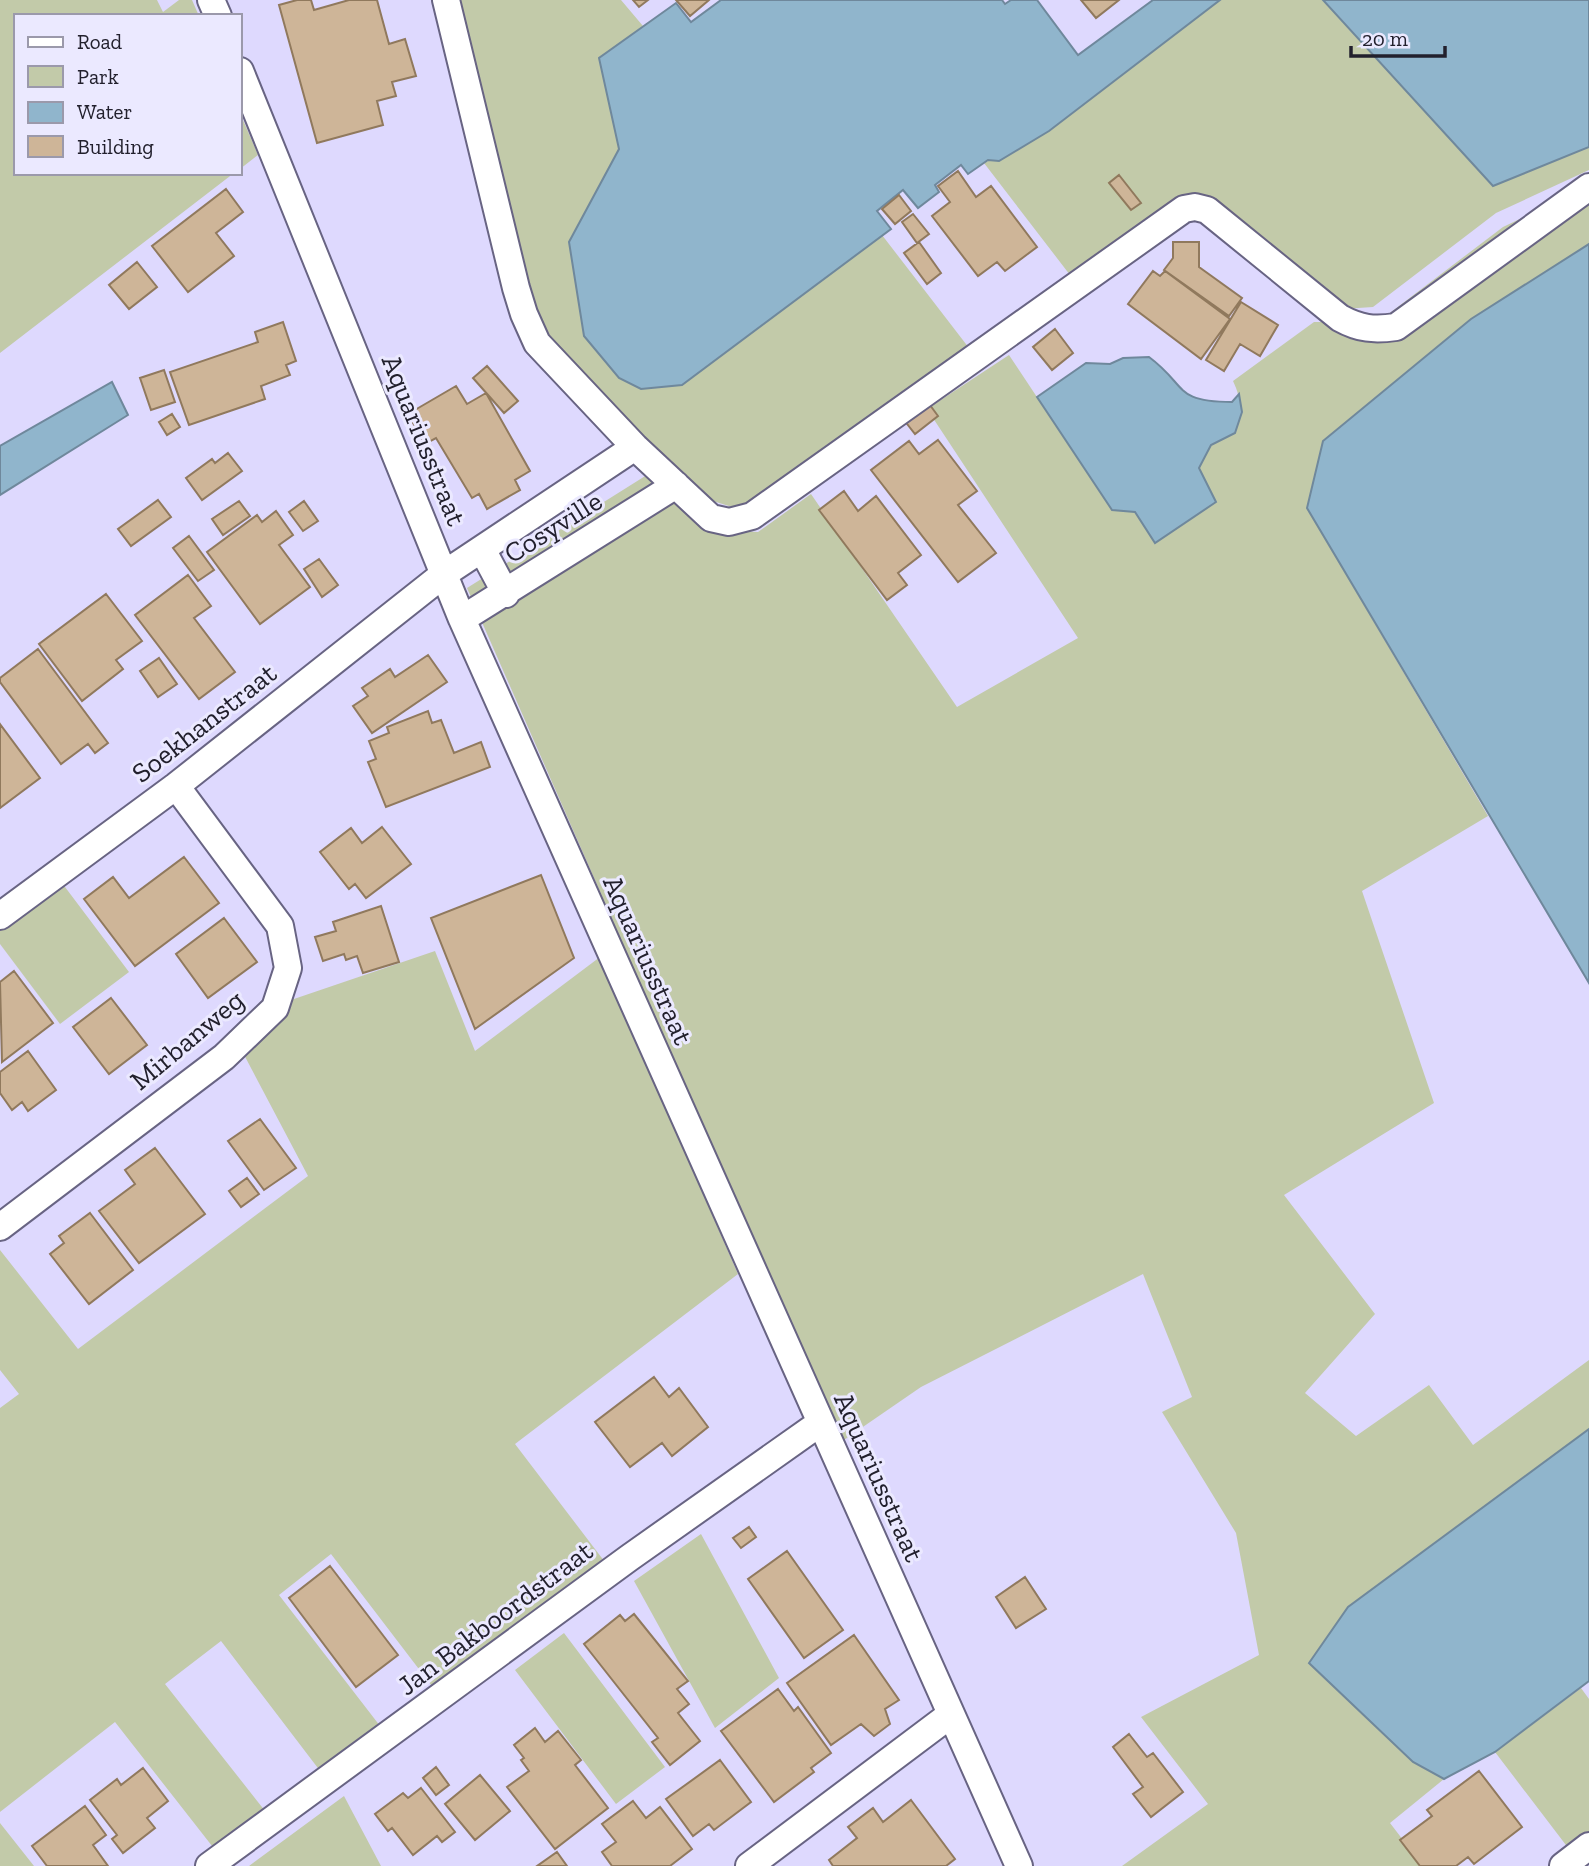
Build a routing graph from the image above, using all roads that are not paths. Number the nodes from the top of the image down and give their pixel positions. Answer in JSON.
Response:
{"nodes":[{"id":1,"x":446,"y":0,"type":"edge"},
{"id":2,"x":242,"y":76,"type":"edge"},
{"id":3,"x":1589,"y":187,"type":"edge"},
{"id":4,"x":635,"y":447,"type":"junction"},
{"id":5,"x":676,"y":485,"type":"junction"},
{"id":6,"x":483,"y":551,"type":"junction"},
{"id":7,"x":444,"y":574,"type":"junction"},
{"id":8,"x":506,"y":594,"type":"junction"},
{"id":9,"x":462,"y":619,"type":"junction"},
{"id":10,"x":176,"y":786,"type":"junction"},
{"id":11,"x":0,"y":916,"type":"edge"},
{"id":12,"x":0,"y":1227,"type":"edge"},
{"id":13,"x":820,"y":1423,"type":"junction"},
{"id":14,"x":950,"y":1715,"type":"junction"},
{"id":15,"x":1589,"y":1846,"type":"edge"},
{"id":16,"x":209,"y":1866,"type":"edge"},
{"id":17,"x":749,"y":1866,"type":"edge"},
{"id":18,"x":1018,"y":1866,"type":"edge"},
{"id":19,"x":1563,"y":1866,"type":"edge"}],
"edges":[{"from":1,"to":4,"type":"street"},
{"from":2,"to":7,"type":"street","name":"Aquariusstraat"},
{"from":3,"to":5,"type":"street"},
{"from":4,"to":5,"type":"street"},
{"from":4,"to":6,"type":"street","name":"Cosyville"},
{"from":5,"to":8,"type":"street","name":"Cosyville"},
{"from":6,"to":7,"type":"street","name":"Cosyville"},
{"from":6,"to":8,"type":"street"},
{"from":7,"to":9,"type":"street","name":"Aquariusstraat"},
{"from":7,"to":10,"type":"street","name":"Soekhanstraat"},
{"from":8,"to":9,"type":"street","name":"Cosyville"},
{"from":9,"to":13,"type":"street","name":"Aquariusstraat"},
{"from":10,"to":11,"type":"street","name":"Soekhanstraat"},
{"from":10,"to":12,"type":"street","name":"Mirbanweg"},
{"from":13,"to":14,"type":"street","name":"Aquariusstraat"},
{"from":13,"to":16,"type":"street","name":"Jan Bakboordstraat"},
{"from":14,"to":17,"type":"street"},
{"from":14,"to":18,"type":"street","name":"Aquariusstraat"},
{"from":15,"to":19,"type":"street"}]}
